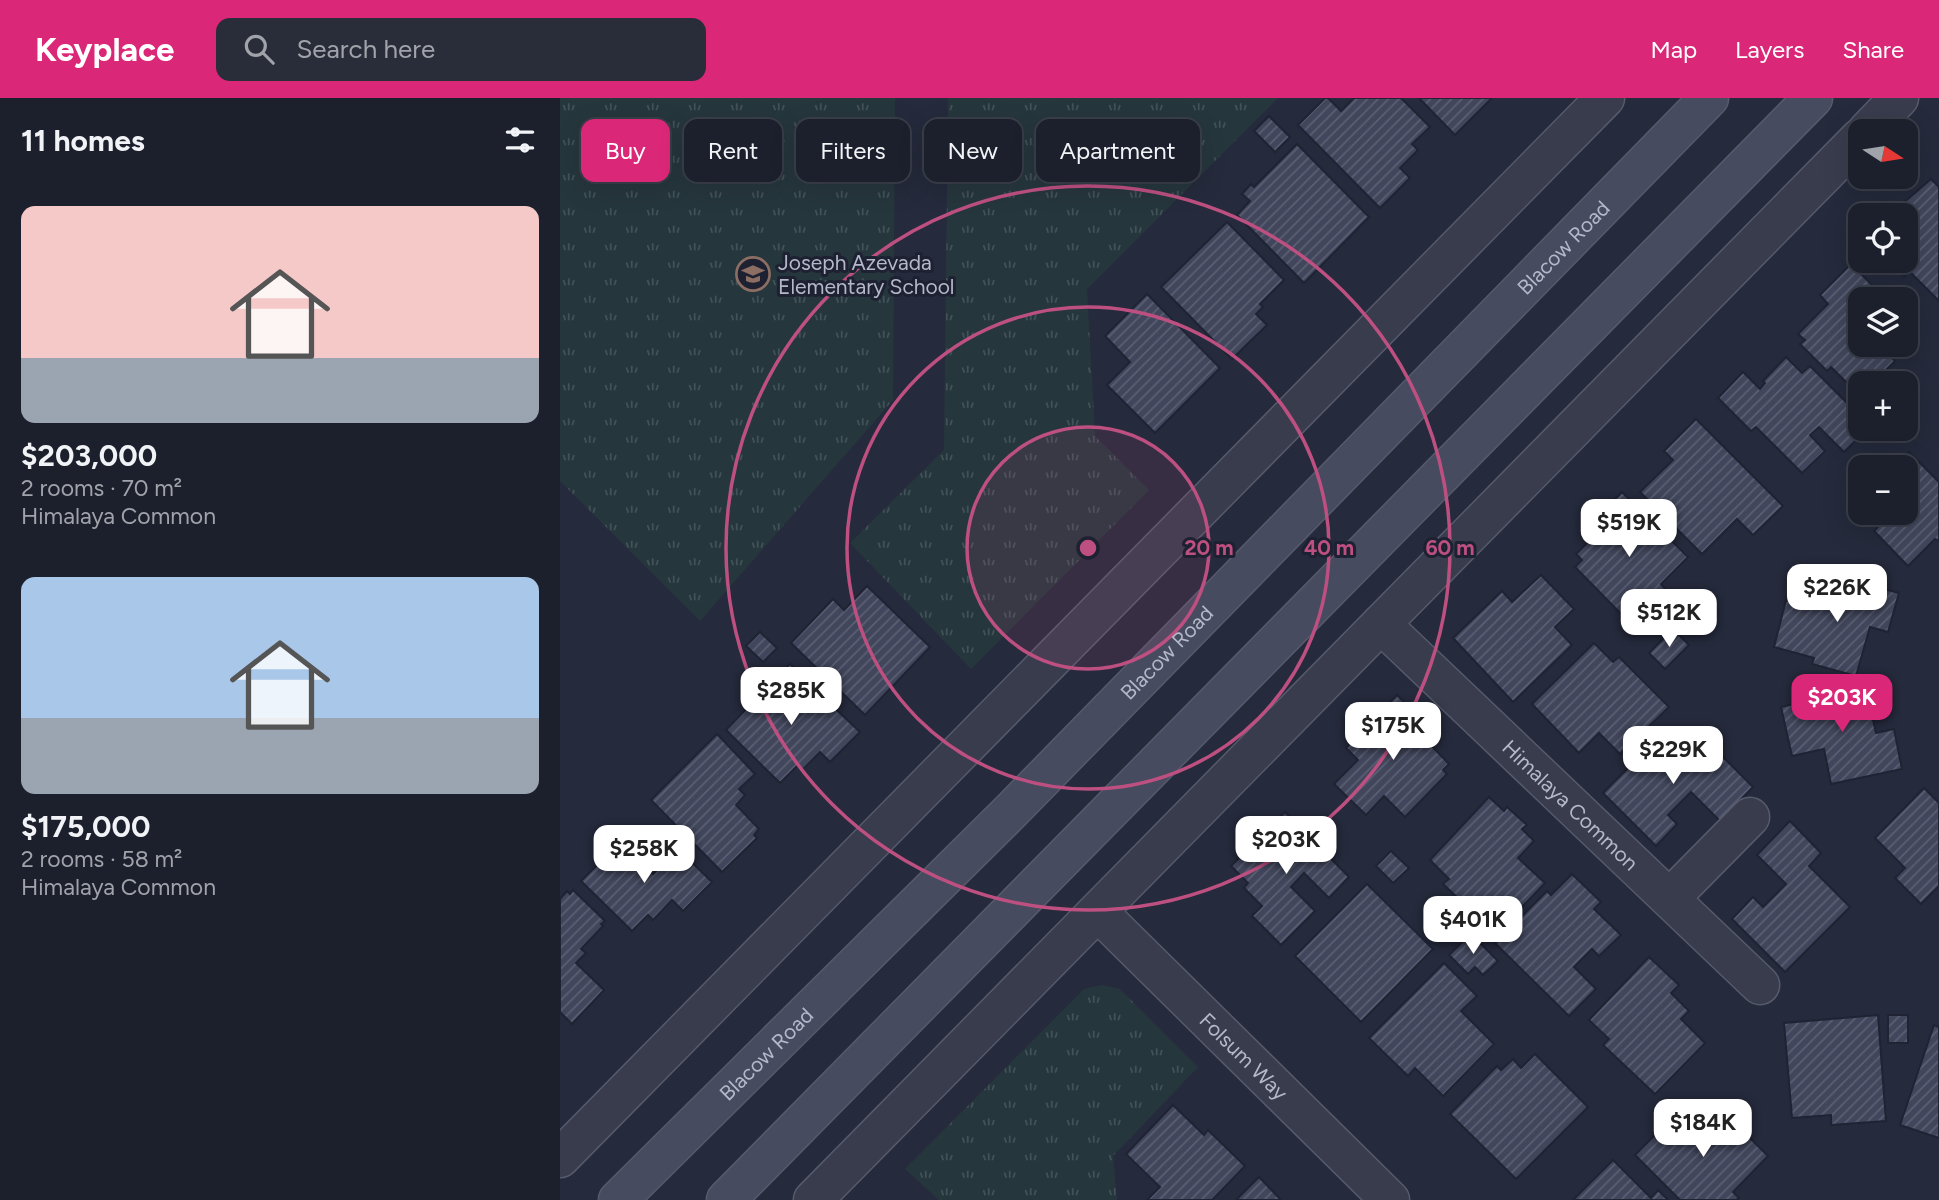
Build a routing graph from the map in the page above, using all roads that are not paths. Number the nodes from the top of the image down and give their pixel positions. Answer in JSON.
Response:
{"nodes":[{"id":1,"x":1605,"y":98,"type":"edge"},
{"id":2,"x":1709,"y":98,"type":"edge"},
{"id":3,"x":1812,"y":98,"type":"edge"},
{"id":4,"x":1899,"y":98,"type":"edge"},
{"id":5,"x":1879,"y":119,"type":"edge"},
{"id":6,"x":1848,"y":150,"type":"edge"},
{"id":7,"x":1381,"y":624,"type":"junction"},
{"id":8,"x":1751,"y":817,"type":"dead end"},
{"id":9,"x":1670,"y":898,"type":"junction"},
{"id":10,"x":1098,"y":912,"type":"junction"},
{"id":11,"x":1760,"y":985,"type":"dead end"},
{"id":12,"x":560,"y":1158,"type":"edge"},
{"id":13,"x":618,"y":1200,"type":"edge"},
{"id":14,"x":726,"y":1200,"type":"edge"},
{"id":15,"x":813,"y":1200,"type":"edge"},
{"id":16,"x":1390,"y":1200,"type":"edge"}],
"edges":[{"from":1,"to":12,"type":"street"},
{"from":2,"to":13,"type":"main road","name":"Blacow Road"},
{"from":3,"to":14,"type":"main road"},
{"from":4,"to":5,"type":"street"},
{"from":6,"to":7,"type":"street"},
{"from":7,"to":9,"type":"street","name":"Himalaya Common"},
{"from":7,"to":10,"type":"street"},
{"from":8,"to":9,"type":"street"},
{"from":9,"to":11,"type":"street","name":"Himalaya Common"},
{"from":10,"to":15,"type":"street"},
{"from":10,"to":16,"type":"street","name":"Folsum Way"}]}
